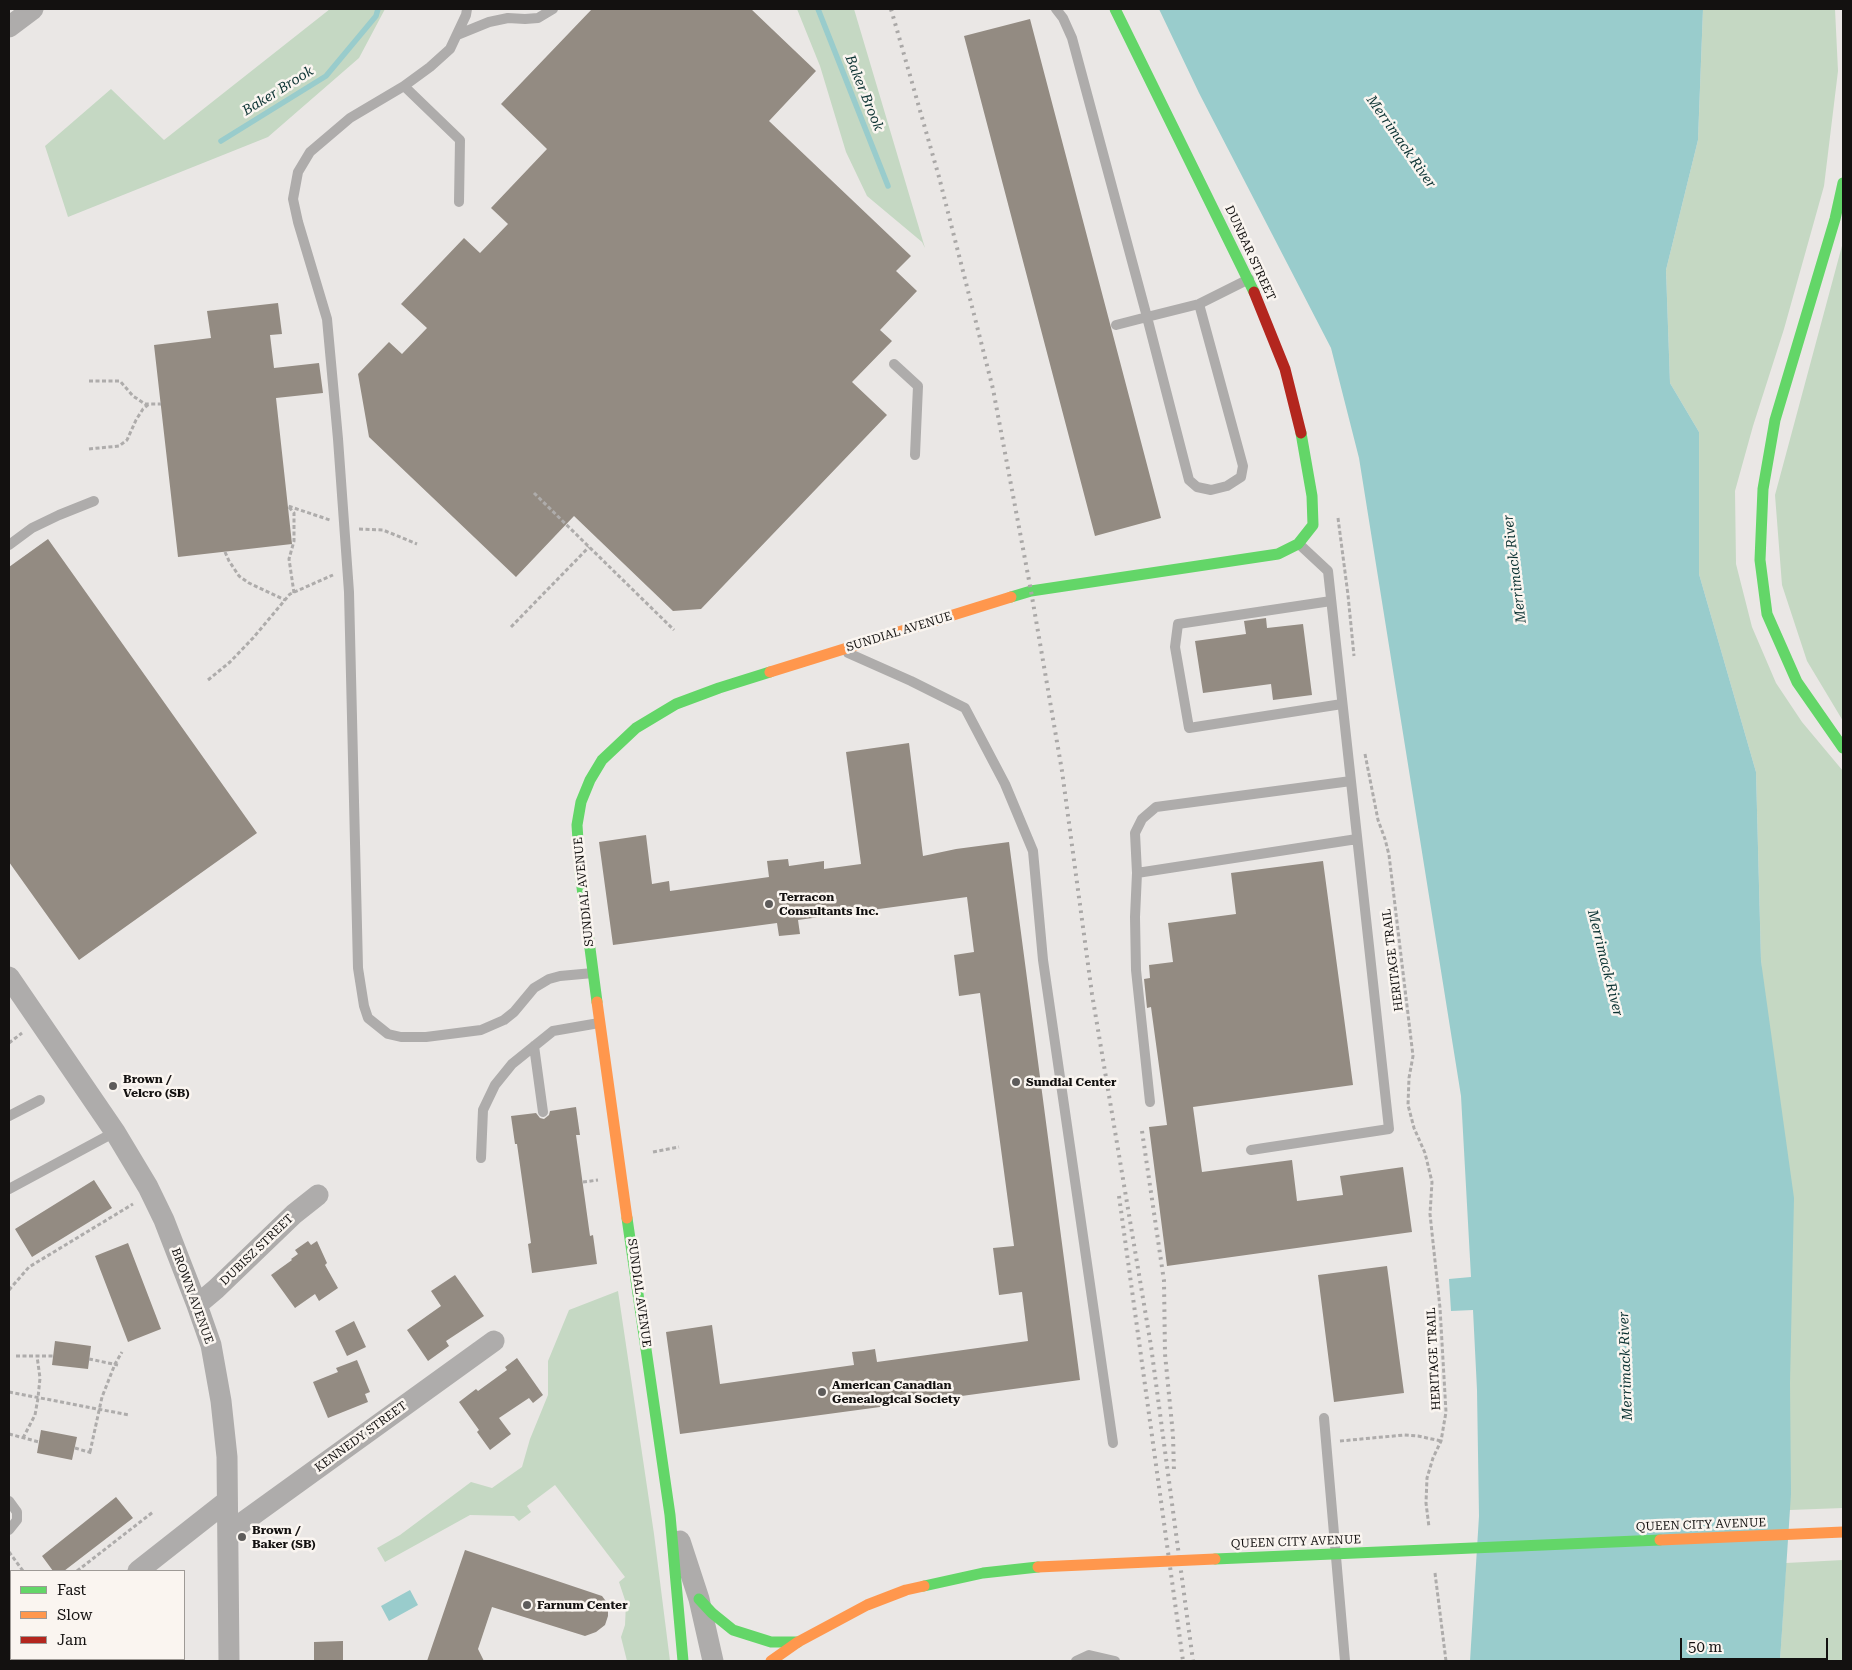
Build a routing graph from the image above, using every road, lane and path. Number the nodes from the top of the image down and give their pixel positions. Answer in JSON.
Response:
{"nodes":[{"id":1,"x":33,"y":9,"type":"edge"},
{"id":2,"x":467,"y":9,"type":"edge"},
{"id":3,"x":553,"y":9,"type":"edge"},
{"id":4,"x":1056,"y":9,"type":"edge"},
{"id":5,"x":1115,"y":9,"type":"edge"},
{"id":6,"x":9,"y":27,"type":"edge"},
{"id":7,"x":457,"y":35,"type":"junction"},
{"id":8,"x":404,"y":86,"type":"junction"},
{"id":9,"x":1843,"y":183,"type":"edge"},
{"id":10,"x":459,"y":202,"type":"dead end"},
{"id":11,"x":1249,"y":279,"type":"junction"},
{"id":12,"x":1199,"y":304,"type":"junction"},
{"id":13,"x":1147,"y":317,"type":"junction"},
{"id":14,"x":1116,"y":325,"type":"dead end"},
{"id":15,"x":894,"y":364,"type":"dead end"},
{"id":16,"x":89,"y":381,"type":"dead end"},
{"id":17,"x":149,"y":404,"type":"junction"},
{"id":18,"x":160,"y":404,"type":"dead end"},
{"id":19,"x":89,"y":449,"type":"dead end"},
{"id":20,"x":915,"y":455,"type":"dead end"},
{"id":21,"x":534,"y":494,"type":"dead end"},
{"id":22,"x":94,"y":501,"type":"dead end"},
{"id":23,"x":1338,"y":515,"type":"dead end"},
{"id":24,"x":1313,"y":525,"type":"joint"},
{"id":25,"x":359,"y":529,"type":"dead end"},
{"id":26,"x":1298,"y":544,"type":"junction"},
{"id":27,"x":9,"y":545,"type":"edge"},
{"id":28,"x":589,"y":547,"type":"junction"},
{"id":29,"x":225,"y":552,"type":"dead end"},
{"id":30,"x":346,"y":553,"type":"junction"},
{"id":31,"x":285,"y":600,"type":"junction"},
{"id":32,"x":1331,"y":601,"type":"junction"},
{"id":33,"x":511,"y":627,"type":"dead end"},
{"id":34,"x":674,"y":630,"type":"dead end"},
{"id":35,"x":841,"y":650,"type":"junction"},
{"id":36,"x":1354,"y":663,"type":"dead end"},
{"id":37,"x":208,"y":680,"type":"dead end"},
{"id":38,"x":1342,"y":704,"type":"junction"},
{"id":39,"x":1363,"y":745,"type":"dead end"},
{"id":40,"x":1843,"y":748,"type":"edge"},
{"id":41,"x":1350,"y":781,"type":"junction"},
{"id":42,"x":1357,"y":839,"type":"junction"},
{"id":43,"x":1137,"y":873,"type":"junction"},
{"id":44,"x":594,"y":973,"type":"junction"},
{"id":45,"x":9,"y":977,"type":"edge"},
{"id":46,"x":600,"y":1022,"type":"junction"},
{"id":47,"x":22,"y":1033,"type":"dead end"},
{"id":48,"x":9,"y":1043,"type":"edge"},
{"id":49,"x":534,"y":1046,"type":"junction"},
{"id":50,"x":40,"y":1100,"type":"dead end"},
{"id":51,"x":1150,"y":1102,"type":"dead end"},
{"id":52,"x":543,"y":1112,"type":"dead end"},
{"id":53,"x":9,"y":1116,"type":"edge"},
{"id":54,"x":116,"y":1132,"type":"junction"},
{"id":55,"x":679,"y":1147,"type":"dead end"},
{"id":56,"x":1251,"y":1150,"type":"dead end"},
{"id":57,"x":654,"y":1152,"type":"dead end"},
{"id":58,"x":480,"y":1158,"type":"dead end"},
{"id":59,"x":9,"y":1189,"type":"edge"},
{"id":60,"x":318,"y":1195,"type":"dead end"},
{"id":61,"x":134,"y":1204,"type":"dead end"},
{"id":62,"x":9,"y":1290,"type":"edge"},
{"id":63,"x":197,"y":1305,"type":"junction"},
{"id":64,"x":494,"y":1341,"type":"dead end"},
{"id":65,"x":122,"y":1352,"type":"dead end"},
{"id":66,"x":16,"y":1356,"type":"dead end"},
{"id":67,"x":37,"y":1356,"type":"junction"},
{"id":68,"x":53,"y":1356,"type":"dead end"},
{"id":69,"x":89,"y":1359,"type":"dead end"},
{"id":70,"x":117,"y":1365,"type":"junction"},
{"id":71,"x":9,"y":1392,"type":"edge"},
{"id":72,"x":38,"y":1398,"type":"junction"},
{"id":73,"x":99,"y":1408,"type":"junction"},
{"id":74,"x":129,"y":1415,"type":"dead end"},
{"id":75,"x":1324,"y":1418,"type":"dead end"},
{"id":76,"x":9,"y":1434,"type":"edge"},
{"id":77,"x":23,"y":1438,"type":"junction"},
{"id":78,"x":39,"y":1442,"type":"dead end"},
{"id":79,"x":1113,"y":1443,"type":"dead end"},
{"id":80,"x":1326,"y":1443,"type":"junction"},
{"id":81,"x":75,"y":1448,"type":"dead end"},
{"id":82,"x":9,"y":1501,"type":"edge"},
{"id":83,"x":227,"y":1501,"type":"junction"},
{"id":84,"x":153,"y":1512,"type":"dead end"},
{"id":85,"x":670,"y":1515,"type":"junction"},
{"id":86,"x":9,"y":1530,"type":"edge"},
{"id":87,"x":1843,"y":1532,"type":"edge"},
{"id":88,"x":228,"y":1533,"type":"junction"},
{"id":89,"x":9,"y":1552,"type":"edge"},
{"id":90,"x":22,"y":1570,"type":"edge"},
{"id":91,"x":78,"y":1570,"type":"edge"},
{"id":92,"x":139,"y":1570,"type":"edge"},
{"id":93,"x":699,"y":1599,"type":"junction"},
{"id":94,"x":798,"y":1642,"type":"junction"},
{"id":95,"x":229,"y":1661,"type":"edge"},
{"id":96,"x":683,"y":1661,"type":"edge"},
{"id":97,"x":713,"y":1661,"type":"edge"},
{"id":98,"x":770,"y":1661,"type":"edge"},
{"id":99,"x":1076,"y":1661,"type":"edge"},
{"id":100,"x":1114,"y":1661,"type":"edge"},
{"id":101,"x":1345,"y":1661,"type":"edge"}],
"edges":[{"from":1,"to":6,"type":"street"},
{"from":2,"to":7,"type":"lane"},
{"from":3,"to":7,"type":"lane"},
{"from":4,"to":13,"type":"lane"},
{"from":5,"to":11,"type":"main road","name":"DUNBAR STREET"},
{"from":7,"to":8,"type":"lane"},
{"from":8,"to":10,"type":"lane"},
{"from":8,"to":30,"type":"lane"},
{"from":9,"to":40,"type":"main road"},
{"from":11,"to":12,"type":"lane"},
{"from":11,"to":24,"type":"main road","name":"DUNBAR STREET"},
{"from":12,"to":13,"type":"lane"},
{"from":12,"to":13,"type":"lane"},
{"from":13,"to":14,"type":"lane"},
{"from":15,"to":20,"type":"lane"},
{"from":16,"to":17,"type":"path"},
{"from":17,"to":18,"type":"path"},
{"from":17,"to":19,"type":"path"},
{"from":21,"to":28,"type":"path"},
{"from":22,"to":27,"type":"lane"},
{"from":23,"to":36,"type":"path"},
{"from":24,"to":26,"type":"main road","name":"SUNDIAL AVENUE"},
{"from":25,"to":30,"type":"path"},
{"from":26,"to":32,"type":"lane"},
{"from":26,"to":35,"type":"main road","name":"SUNDIAL AVENUE"},
{"from":28,"to":33,"type":"path"},
{"from":28,"to":34,"type":"path"},
{"from":29,"to":31,"type":"path"},
{"from":30,"to":31,"type":"path"},
{"from":30,"to":44,"type":"lane"},
{"from":31,"to":37,"type":"path"},
{"from":32,"to":38,"type":"lane"},
{"from":32,"to":38,"type":"lane"},
{"from":35,"to":44,"type":"main road","name":"SUNDIAL AVENUE"},
{"from":35,"to":79,"type":"lane"},
{"from":38,"to":41,"type":"lane"},
{"from":39,"to":80,"type":"path","name":"HERITAGE TRAIL"},
{"from":41,"to":42,"type":"lane"},
{"from":41,"to":43,"type":"lane"},
{"from":42,"to":43,"type":"lane"},
{"from":42,"to":56,"type":"lane"},
{"from":43,"to":51,"type":"lane"},
{"from":44,"to":46,"type":"main road","name":"SUNDIAL AVENUE"},
{"from":45,"to":54,"type":"street","name":"BROWN AVENUE"},
{"from":46,"to":49,"type":"lane"},
{"from":46,"to":85,"type":"main road","name":"SUNDIAL AVENUE"},
{"from":47,"to":48,"type":"path"},
{"from":49,"to":52,"type":"lane"},
{"from":49,"to":58,"type":"lane"},
{"from":50,"to":53,"type":"lane"},
{"from":54,"to":59,"type":"lane"},
{"from":54,"to":63,"type":"street","name":"BROWN AVENUE"},
{"from":55,"to":57,"type":"path"},
{"from":60,"to":63,"type":"street","name":"DUBISZ STREET"},
{"from":61,"to":62,"type":"path"},
{"from":63,"to":83,"type":"street","name":"BROWN AVENUE"},
{"from":64,"to":88,"type":"street","name":"KENNEDY STREET"},
{"from":65,"to":70,"type":"path"},
{"from":66,"to":67,"type":"path"},
{"from":67,"to":68,"type":"path"},
{"from":67,"to":72,"type":"path"},
{"from":69,"to":70,"type":"path"},
{"from":70,"to":73,"type":"path"},
{"from":71,"to":72,"type":"path"},
{"from":72,"to":73,"type":"path"},
{"from":72,"to":77,"type":"path"},
{"from":73,"to":74,"type":"path"},
{"from":73,"to":81,"type":"path"},
{"from":75,"to":80,"type":"lane"},
{"from":76,"to":77,"type":"path"},
{"from":77,"to":78,"type":"path"},
{"from":80,"to":101,"type":"lane"},
{"from":82,"to":86,"type":"lane"},
{"from":83,"to":88,"type":"street","name":"BROWN AVENUE"},
{"from":83,"to":92,"type":"street"},
{"from":84,"to":91,"type":"path"},
{"from":85,"to":93,"type":"street","name":"SUNDIAL AVENUE"},
{"from":85,"to":96,"type":"main road","name":"SUNDIAL AVENUE"},
{"from":87,"to":94,"type":"main road","name":"QUEEN CITY AVENUE","bridge":true},
{"from":88,"to":95,"type":"street","name":"BROWN AVENUE"},
{"from":89,"to":90,"type":"path"},
{"from":93,"to":94,"type":"main road"},
{"from":93,"to":97,"type":"street","name":"SUNDIAL AVENUE"},
{"from":94,"to":98,"type":"main road","name":"QUEEN CITY AVENUE"},
{"from":99,"to":100,"type":"lane"}]}
